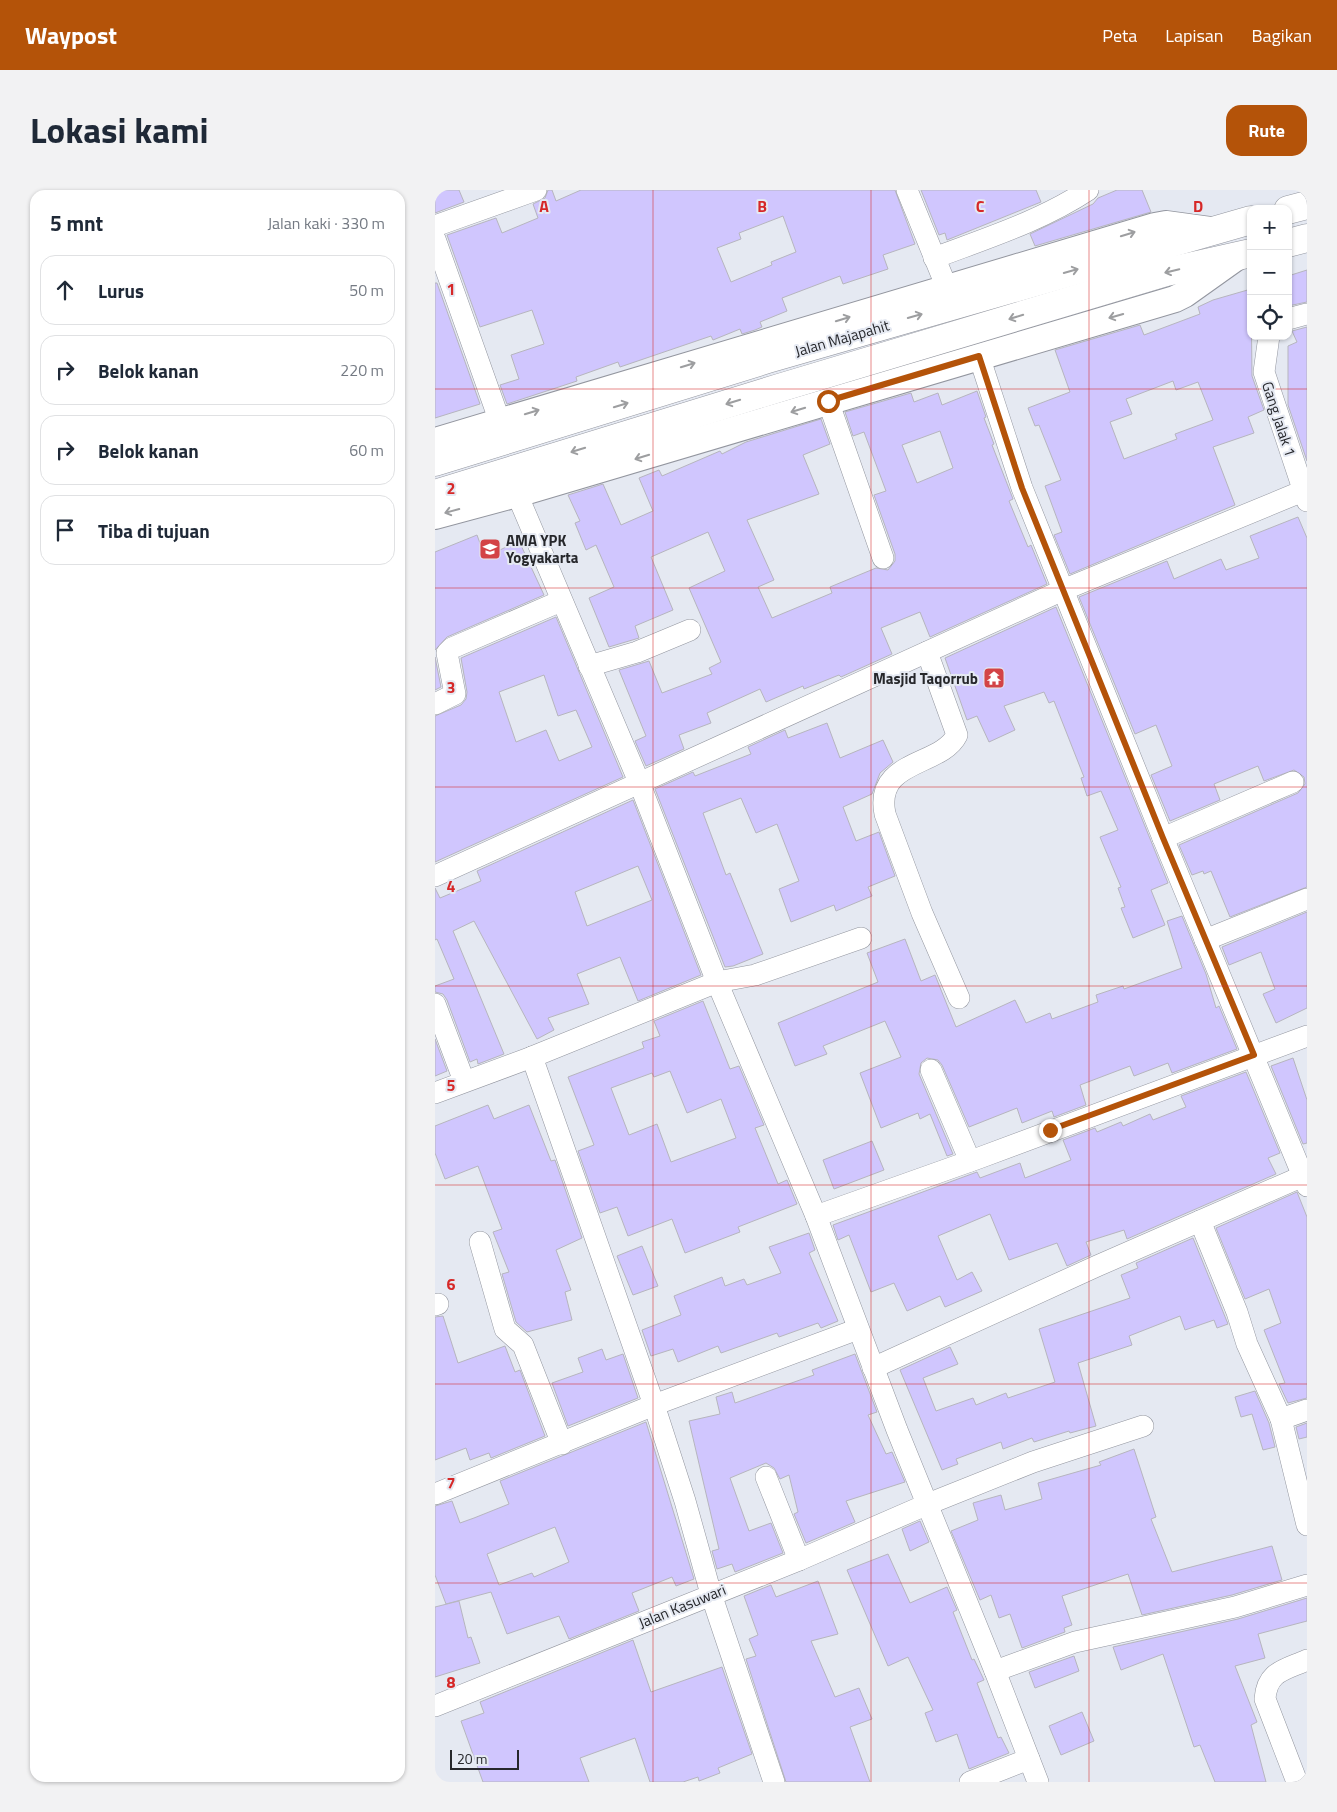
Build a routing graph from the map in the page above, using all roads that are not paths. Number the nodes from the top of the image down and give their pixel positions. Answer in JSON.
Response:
{"nodes":[{"id":1,"x":536,"y":190,"type":"edge"},
{"id":2,"x":907,"y":190,"type":"edge"},
{"id":3,"x":1088,"y":190,"type":"edge"},
{"id":4,"x":512,"y":194,"type":"edge"},
{"id":5,"x":1307,"y":205,"type":"edge"},
{"id":6,"x":1292,"y":209,"type":"edge"},
{"id":7,"x":1247,"y":221,"type":"edge"},
{"id":8,"x":435,"y":226,"type":"edge"},
{"id":9,"x":1210,"y":230,"type":"junction"},
{"id":10,"x":1307,"y":238,"type":"edge"},
{"id":11,"x":435,"y":239,"type":"edge"},
{"id":12,"x":1292,"y":242,"type":"edge"},
{"id":13,"x":1244,"y":255,"type":"edge"},
{"id":14,"x":934,"y":258,"type":"junction"},
{"id":15,"x":947,"y":288,"type":"junction"},
{"id":16,"x":1307,"y":314,"type":"edge"},
{"id":17,"x":1292,"y":318,"type":"edge"},
{"id":18,"x":1268,"y":340,"type":"edge"},
{"id":19,"x":979,"y":356,"type":"junction"},
{"id":20,"x":828,"y":401,"type":"junction"},
{"id":21,"x":500,"y":422,"type":"junction"},
{"id":22,"x":435,"y":441,"type":"edge"},
{"id":23,"x":435,"y":462,"type":"edge"},
{"id":24,"x":484,"y":491,"type":"junction"},
{"id":25,"x":435,"y":494,"type":"edge"},
{"id":26,"x":517,"y":494,"type":"junction"},
{"id":27,"x":1305,"y":496,"type":"edge"},
{"id":28,"x":435,"y":516,"type":"edge"},
{"id":29,"x":883,"y":558,"type":"dead end"},
{"id":30,"x":1063,"y":590,"type":"junction"},
{"id":31,"x":561,"y":601,"type":"junction"},
{"id":32,"x":690,"y":630,"type":"dead end"},
{"id":33,"x":927,"y":652,"type":"junction"},
{"id":34,"x":589,"y":666,"type":"junction"},
{"id":35,"x":445,"y":700,"type":"edge"},
{"id":36,"x":639,"y":782,"type":"junction"},
{"id":37,"x":1293,"y":782,"type":"dead end"},
{"id":38,"x":1163,"y":838,"type":"junction"},
{"id":39,"x":435,"y":876,"type":"edge"},
{"id":40,"x":1307,"y":898,"type":"edge"},
{"id":41,"x":861,"y":938,"type":"dead end"},
{"id":42,"x":1205,"y":940,"type":"junction"},
{"id":43,"x":717,"y":982,"type":"junction"},
{"id":44,"x":959,"y":998,"type":"dead end"},
{"id":45,"x":435,"y":1004,"type":"edge"},
{"id":46,"x":1307,"y":1036,"type":"edge"},
{"id":47,"x":1254,"y":1055,"type":"junction"},
{"id":48,"x":532,"y":1057,"type":"junction"},
{"id":49,"x":931,"y":1070,"type":"dead end"},
{"id":50,"x":464,"y":1082,"type":"junction"},
{"id":51,"x":435,"y":1094,"type":"edge"},
{"id":52,"x":970,"y":1161,"type":"junction"},
{"id":53,"x":1305,"y":1181,"type":"edge"},
{"id":54,"x":816,"y":1216,"type":"junction"},
{"id":55,"x":1201,"y":1221,"type":"junction"},
{"id":56,"x":480,"y":1242,"type":"dead end"},
{"id":57,"x":858,"y":1330,"type":"junction"},
{"id":58,"x":873,"y":1368,"type":"junction"},
{"id":59,"x":654,"y":1405,"type":"junction"},
{"id":60,"x":1307,"y":1410,"type":"edge"},
{"id":61,"x":1281,"y":1419,"type":"junction"},
{"id":62,"x":1143,"y":1426,"type":"dead end"},
{"id":63,"x":562,"y":1444,"type":"junction"},
{"id":64,"x":766,"y":1477,"type":"dead end"},
{"id":65,"x":435,"y":1494,"type":"edge"},
{"id":66,"x":927,"y":1504,"type":"junction"},
{"id":67,"x":1307,"y":1525,"type":"edge"},
{"id":68,"x":799,"y":1560,"type":"junction"},
{"id":69,"x":1307,"y":1585,"type":"edge"},
{"id":70,"x":711,"y":1594,"type":"junction"},
{"id":71,"x":1307,"y":1660,"type":"edge"},
{"id":72,"x":995,"y":1671,"type":"junction"},
{"id":73,"x":435,"y":1706,"type":"edge"},
{"id":74,"x":1029,"y":1759,"type":"junction"},
{"id":75,"x":774,"y":1782,"type":"edge"},
{"id":76,"x":970,"y":1782,"type":"edge"},
{"id":77,"x":1038,"y":1782,"type":"edge"},
{"id":78,"x":1297,"y":1782,"type":"edge"}],
"edges":[{"from":1,"to":4,"type":"street"},
{"from":2,"to":14,"type":"street"},
{"from":3,"to":14,"type":"street"},
{"from":4,"to":8,"type":"street"},
{"from":5,"to":6,"type":"highway"},
{"from":7,"to":9,"type":"highway","name":"Jalan Majapahit"},
{"from":15,"to":9,"type":"street","one_way":true},
{"from":23,"to":9,"type":"highway","name":"Jalan Majapahit","one_way":true},
{"from":10,"to":12,"type":"highway"},
{"from":11,"to":21,"type":"street"},
{"from":13,"to":19,"type":"street","one_way":true},
{"from":13,"to":24,"type":"highway","name":"Jalan Majapahit","one_way":true},
{"from":14,"to":15,"type":"street"},
{"from":21,"to":15,"type":"street","one_way":true},
{"from":16,"to":17,"type":"street"},
{"from":18,"to":27,"type":"street","name":"Gang Jalak 1"},
{"from":19,"to":20,"type":"street"},
{"from":19,"to":30,"type":"street"},
{"from":20,"to":26,"type":"street","one_way":true},
{"from":20,"to":29,"type":"street"},
{"from":21,"to":22,"type":"street"},
{"from":24,"to":25,"type":"highway","name":"Jalan Majapahit"},
{"from":24,"to":26,"type":"street"},
{"from":24,"to":28,"type":"street","one_way":true},
{"from":26,"to":31,"type":"street"},
{"from":27,"to":30,"type":"street"},
{"from":30,"to":33,"type":"street"},
{"from":30,"to":38,"type":"street"},
{"from":31,"to":34,"type":"street"},
{"from":31,"to":35,"type":"street"},
{"from":32,"to":34,"type":"street"},
{"from":33,"to":36,"type":"street"},
{"from":33,"to":44,"type":"street"},
{"from":34,"to":36,"type":"street"},
{"from":36,"to":39,"type":"street"},
{"from":36,"to":43,"type":"street"},
{"from":37,"to":38,"type":"street"},
{"from":38,"to":42,"type":"street"},
{"from":40,"to":42,"type":"street"},
{"from":41,"to":43,"type":"street"},
{"from":42,"to":47,"type":"street"},
{"from":43,"to":48,"type":"street"},
{"from":43,"to":54,"type":"street"},
{"from":45,"to":50,"type":"street"},
{"from":46,"to":47,"type":"street"},
{"from":47,"to":52,"type":"street"},
{"from":47,"to":53,"type":"street"},
{"from":48,"to":50,"type":"street"},
{"from":48,"to":59,"type":"street"},
{"from":49,"to":52,"type":"street"},
{"from":50,"to":51,"type":"street"},
{"from":52,"to":54,"type":"street"},
{"from":53,"to":55,"type":"street"},
{"from":54,"to":57,"type":"street"},
{"from":55,"to":58,"type":"street"},
{"from":55,"to":61,"type":"street"},
{"from":56,"to":63,"type":"street"},
{"from":57,"to":58,"type":"street"},
{"from":57,"to":59,"type":"street"},
{"from":58,"to":66,"type":"street"},
{"from":59,"to":63,"type":"street"},
{"from":59,"to":70,"type":"street"},
{"from":60,"to":61,"type":"street"},
{"from":61,"to":67,"type":"street"},
{"from":62,"to":66,"type":"street","name":"Jalan Kasuwari"},
{"from":63,"to":65,"type":"street"},
{"from":64,"to":68,"type":"street"},
{"from":66,"to":68,"type":"street","name":"Jalan Kasuwari"},
{"from":66,"to":72,"type":"street"},
{"from":68,"to":70,"type":"street","name":"Jalan Kasuwari"},
{"from":69,"to":72,"type":"street"},
{"from":70,"to":73,"type":"street","name":"Jalan Kasuwari"},
{"from":70,"to":75,"type":"street"},
{"from":71,"to":78,"type":"street"},
{"from":72,"to":74,"type":"street"},
{"from":74,"to":76,"type":"street"},
{"from":74,"to":77,"type":"street"}]}
